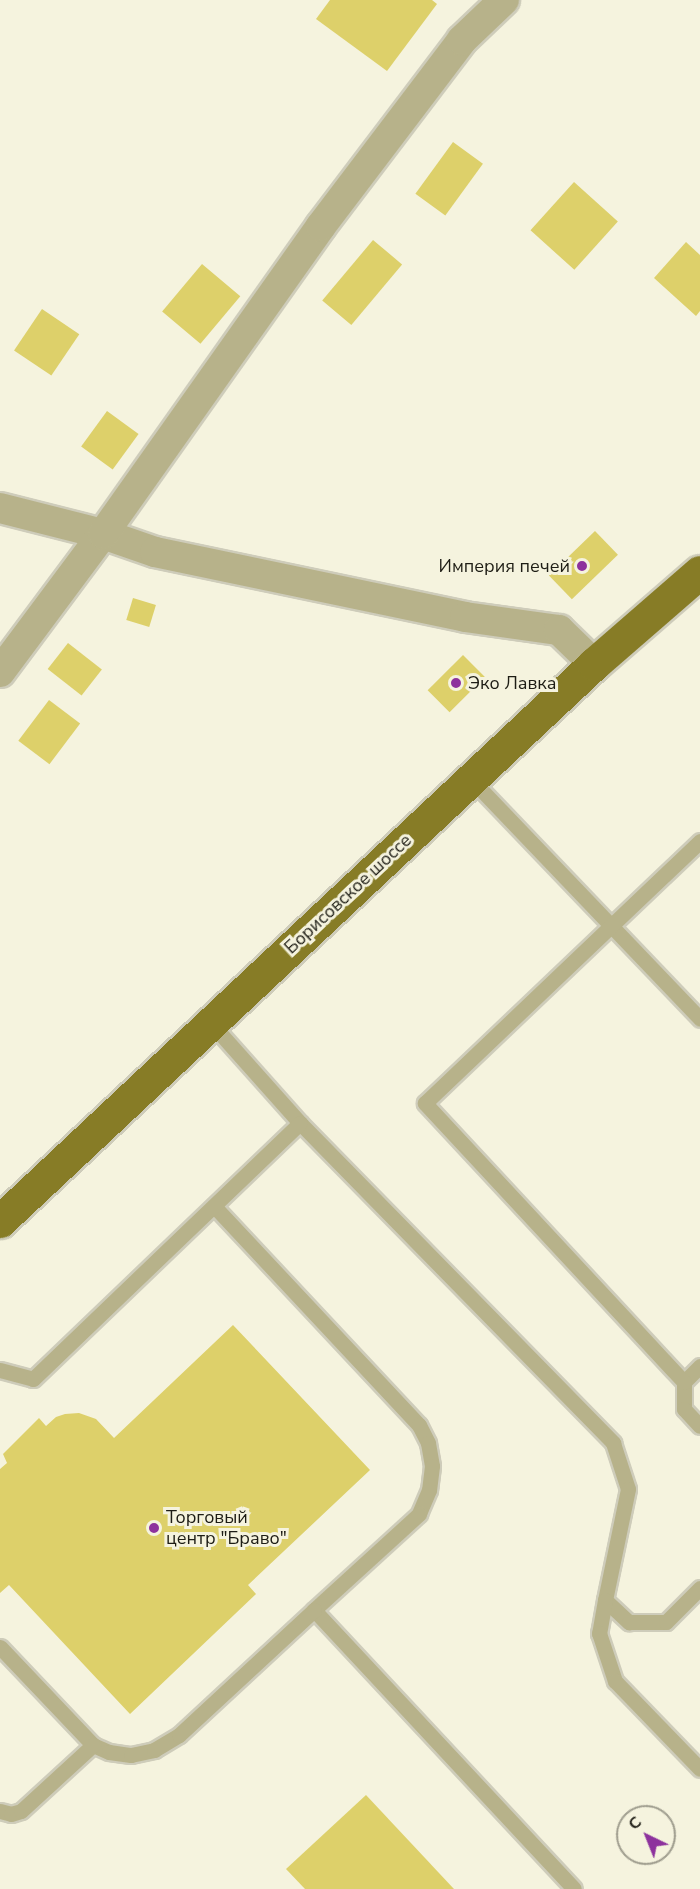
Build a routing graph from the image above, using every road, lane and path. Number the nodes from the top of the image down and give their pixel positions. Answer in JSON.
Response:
{"nodes":[{"id":1,"x":504,"y":0,"type":"edge"},
{"id":2,"x":0,"y":508,"type":"edge"},
{"id":3,"x":103,"y":534,"type":"junction"},
{"id":4,"x":700,"y":572,"type":"edge"},
{"id":5,"x":594,"y":664,"type":"junction"},
{"id":6,"x":0,"y":672,"type":"edge"},
{"id":7,"x":470,"y":778,"type":"junction"},
{"id":8,"x":700,"y":841,"type":"edge"},
{"id":9,"x":611,"y":926,"type":"junction"},
{"id":10,"x":700,"y":1020,"type":"edge"},
{"id":11,"x":211,"y":1023,"type":"junction"},
{"id":12,"x":300,"y":1123,"type":"junction"},
{"id":13,"x":214,"y":1206,"type":"junction"},
{"id":14,"x":0,"y":1221,"type":"edge"},
{"id":15,"x":700,"y":1366,"type":"edge"},
{"id":16,"x":0,"y":1370,"type":"edge"},
{"id":17,"x":684,"y":1382,"type":"junction"},
{"id":18,"x":700,"y":1426,"type":"edge"},
{"id":19,"x":700,"y":1588,"type":"edge"},
{"id":20,"x":605,"y":1600,"type":"junction"},
{"id":21,"x":314,"y":1610,"type":"junction"},
{"id":22,"x":0,"y":1647,"type":"edge"},
{"id":23,"x":93,"y":1745,"type":"junction"},
{"id":24,"x":700,"y":1769,"type":"edge"},
{"id":25,"x":0,"y":1811,"type":"edge"},
{"id":26,"x":574,"y":1889,"type":"edge"}],
"edges":[{"from":1,"to":3,"type":"street"},
{"from":2,"to":3,"type":"street"},
{"from":3,"to":5,"type":"street"},
{"from":3,"to":6,"type":"street"},
{"from":4,"to":5,"type":"main road","name":"Борисовское шоссе"},
{"from":5,"to":7,"type":"main road","name":"Борисовское шоссе"},
{"from":7,"to":9,"type":"lane"},
{"from":7,"to":11,"type":"main road","name":"Борисовское шоссе"},
{"from":8,"to":9,"type":"lane"},
{"from":9,"to":10,"type":"lane"},
{"from":9,"to":17,"type":"lane"},
{"from":11,"to":12,"type":"lane"},
{"from":11,"to":14,"type":"main road","name":"Борисовское шоссе"},
{"from":12,"to":13,"type":"lane"},
{"from":12,"to":20,"type":"lane"},
{"from":13,"to":16,"type":"lane"},
{"from":13,"to":21,"type":"lane"},
{"from":15,"to":17,"type":"lane"},
{"from":17,"to":18,"type":"lane"},
{"from":19,"to":20,"type":"lane"},
{"from":20,"to":24,"type":"lane"},
{"from":21,"to":23,"type":"lane"},
{"from":21,"to":26,"type":"lane"},
{"from":22,"to":23,"type":"lane"},
{"from":23,"to":25,"type":"lane"}]}
